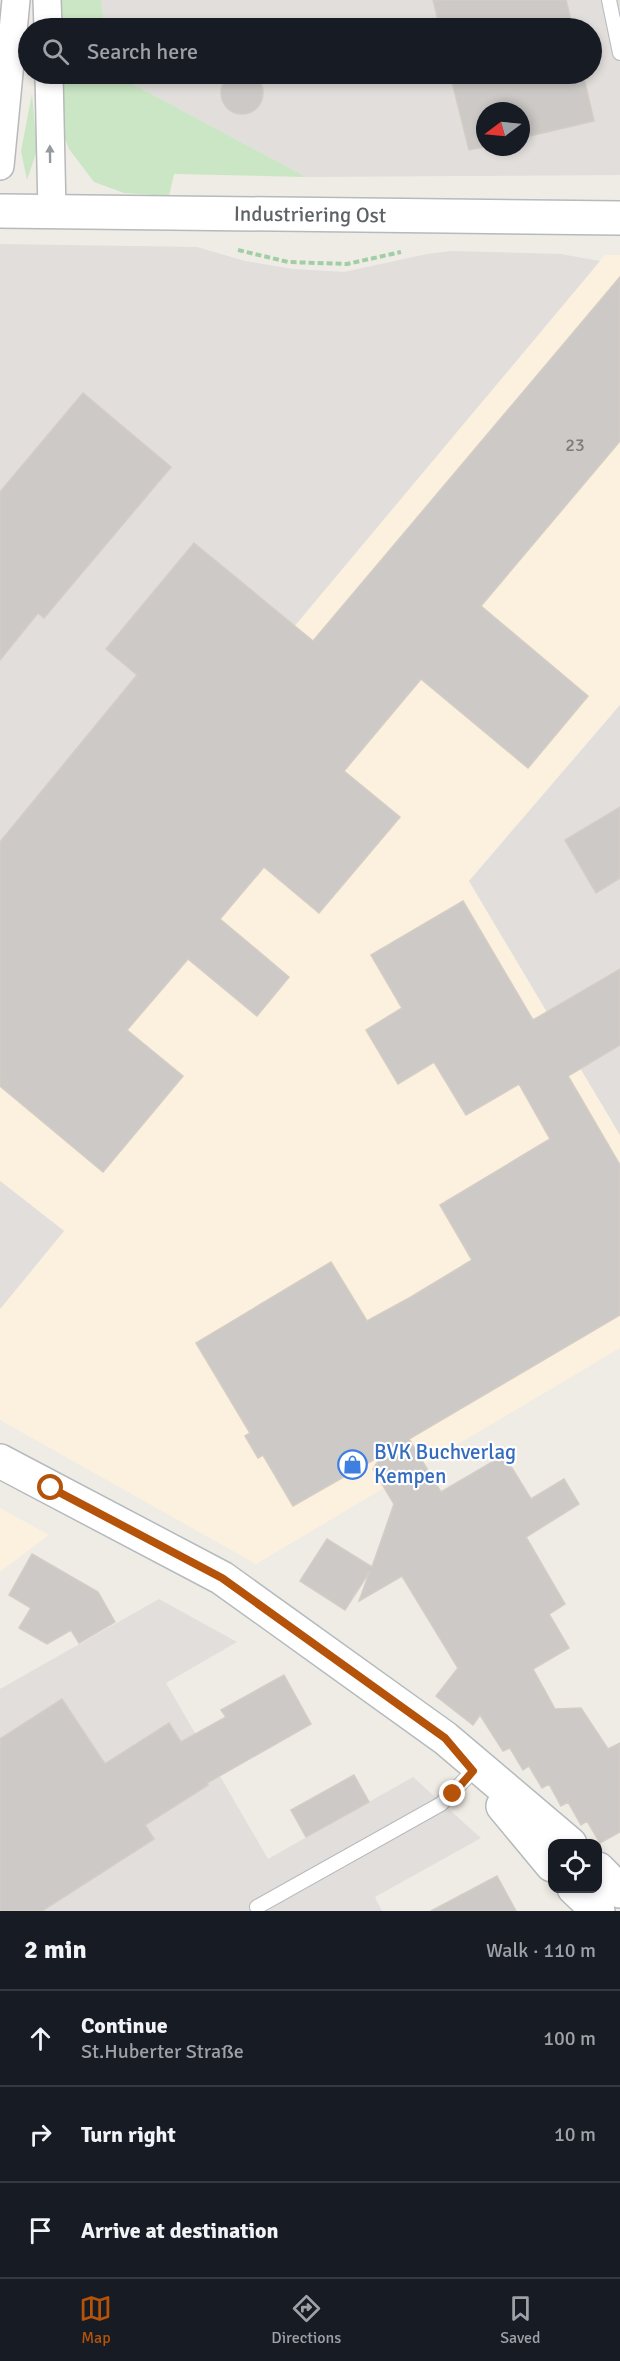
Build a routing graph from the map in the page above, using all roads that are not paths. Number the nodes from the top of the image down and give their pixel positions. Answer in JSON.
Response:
{"nodes":[{"id":1,"x":16,"y":0,"type":"edge"},
{"id":2,"x":47,"y":0,"type":"edge"},
{"id":3,"x":609,"y":0,"type":"edge"},
{"id":4,"x":48,"y":18,"type":"edge"},
{"id":5,"x":620,"y":53,"type":"edge"},
{"id":6,"x":49,"y":84,"type":"edge"},
{"id":7,"x":0,"y":166,"type":"edge"},
{"id":8,"x":0,"y":211,"type":"edge"},
{"id":9,"x":52,"y":212,"type":"junction"},
{"id":10,"x":620,"y":218,"type":"edge"},
{"id":11,"x":0,"y":1461,"type":"edge"},
{"id":12,"x":475,"y":1767,"type":"junction"},
{"id":13,"x":564,"y":1839,"type":"edge"},
{"id":14,"x":548,"y":1860,"type":"edge"},
{"id":15,"x":602,"y":1874,"type":"edge"},
{"id":16,"x":620,"y":1891,"type":"edge"},
{"id":17,"x":579,"y":1893,"type":"edge"},
{"id":18,"x":257,"y":1907,"type":"dead end"},
{"id":19,"x":598,"y":1911,"type":"edge"}],
"edges":[{"from":1,"to":7,"type":"street"},
{"from":2,"to":4,"type":"street"},
{"from":3,"to":5,"type":"lane"},
{"from":9,"to":6,"type":"street","one_way":true},
{"from":8,"to":9,"type":"street","name":"Industriering Ost"},
{"from":9,"to":10,"type":"street","name":"Industriering Ost"},
{"from":11,"to":12,"type":"street"},
{"from":12,"to":13,"type":"street"},
{"from":12,"to":14,"type":"street"},
{"from":12,"to":18,"type":"lane"},
{"from":15,"to":16,"type":"street"},
{"from":17,"to":19,"type":"street"}]}
